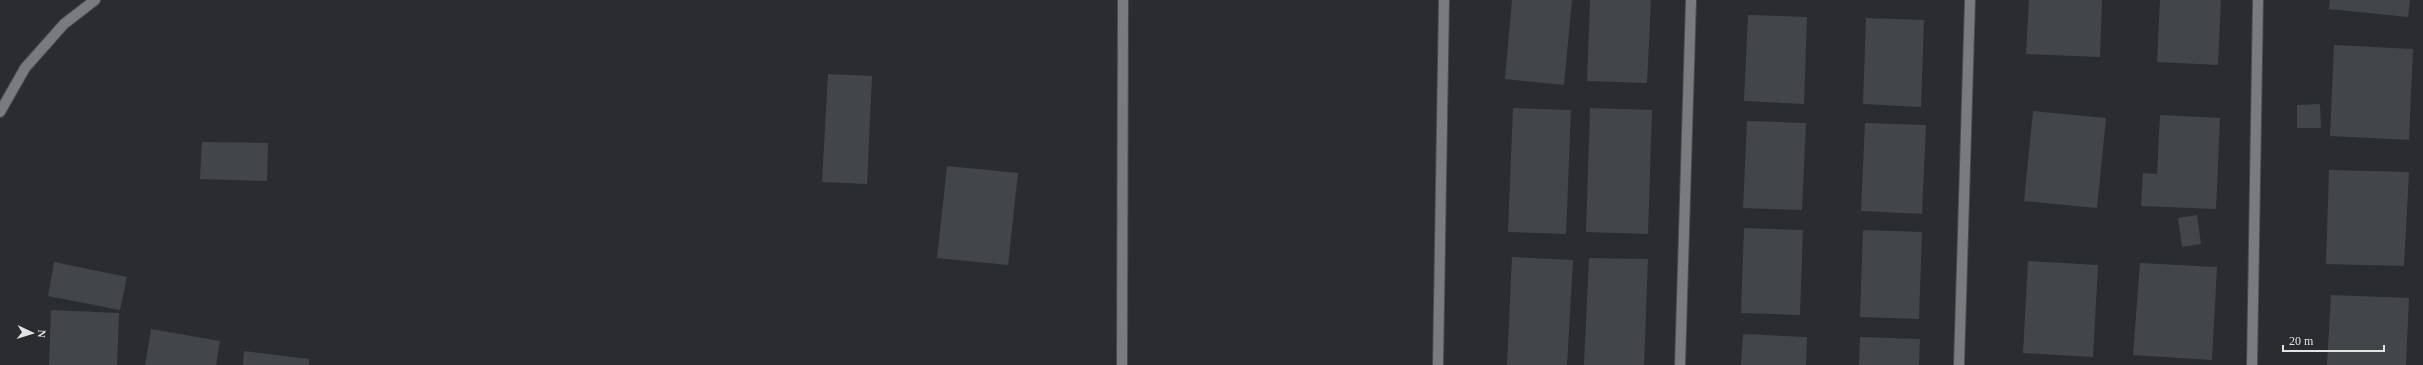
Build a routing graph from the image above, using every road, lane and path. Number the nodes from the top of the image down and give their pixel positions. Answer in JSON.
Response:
{"nodes":[{"id":1,"x":95,"y":0,"type":"edge"},
{"id":2,"x":1123,"y":0,"type":"edge"},
{"id":3,"x":1444,"y":0,"type":"edge"},
{"id":4,"x":1691,"y":0,"type":"edge"},
{"id":5,"x":1970,"y":0,"type":"edge"},
{"id":6,"x":2258,"y":0,"type":"edge"},
{"id":7,"x":0,"y":112,"type":"edge"},
{"id":8,"x":1122,"y":365,"type":"edge"},
{"id":9,"x":1438,"y":365,"type":"edge"},
{"id":10,"x":1680,"y":365,"type":"edge"},
{"id":11,"x":1959,"y":365,"type":"edge"},
{"id":12,"x":2252,"y":365,"type":"edge"}],
"edges":[{"from":1,"to":7,"type":"street"},
{"from":2,"to":8,"type":"street"},
{"from":3,"to":9,"type":"street"},
{"from":4,"to":10,"type":"street"},
{"from":5,"to":11,"type":"street"},
{"from":6,"to":12,"type":"street"}]}
